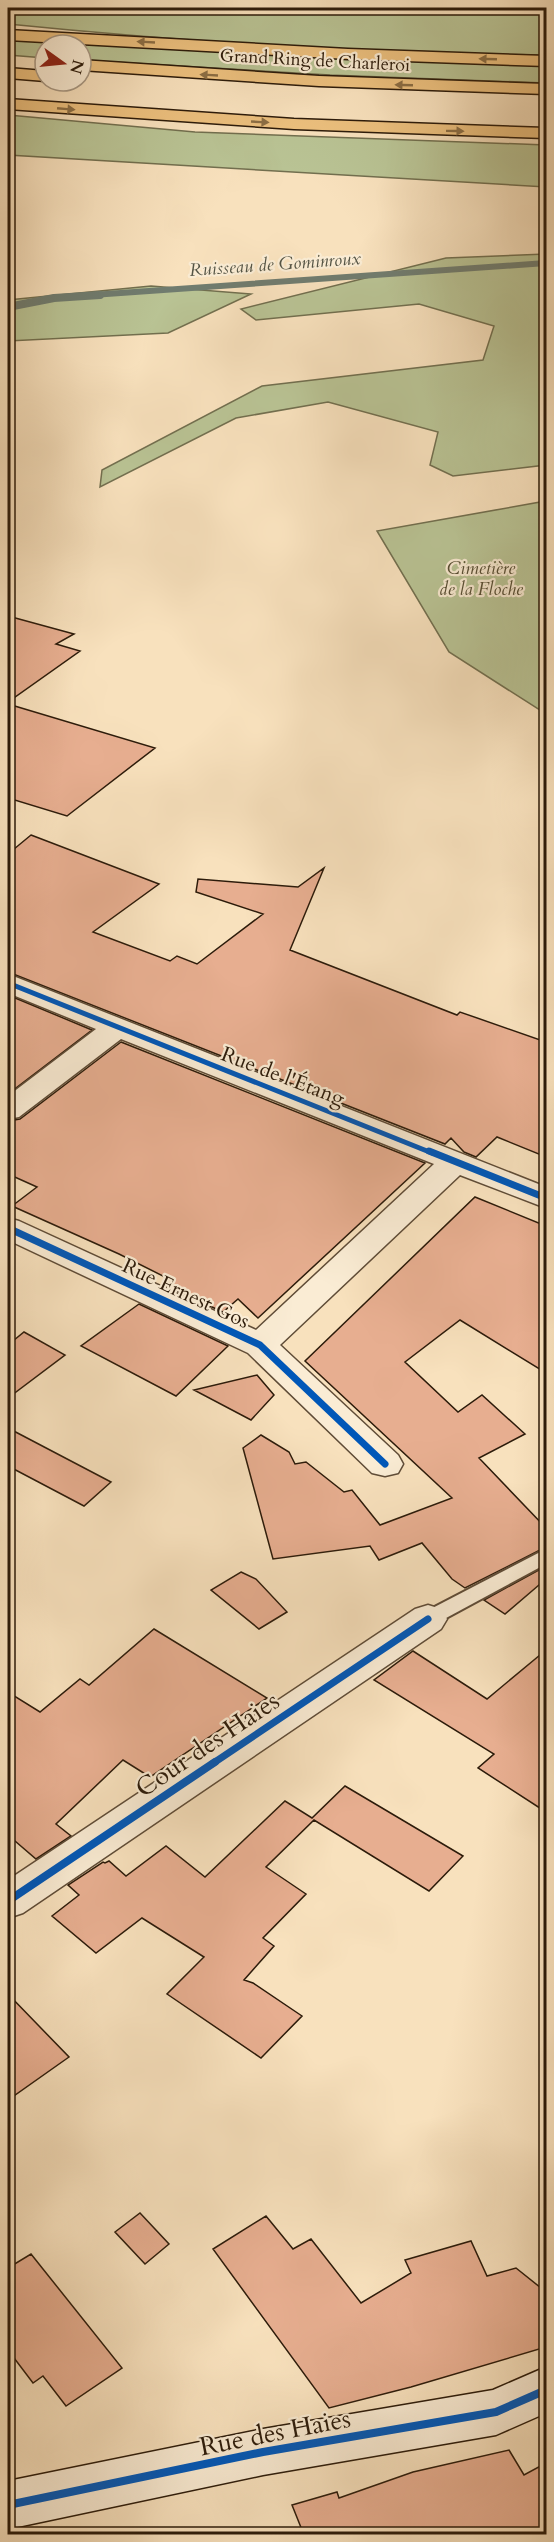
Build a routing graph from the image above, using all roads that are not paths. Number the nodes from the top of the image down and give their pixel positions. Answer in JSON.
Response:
{"nodes":[{"id":1,"x":8,"y":30,"type":"edge"},
{"id":2,"x":35,"y":33,"type":"edge"},
{"id":3,"x":8,"y":35,"type":"edge"},
{"id":4,"x":33,"y":36,"type":"edge"},
{"id":5,"x":93,"y":39,"type":"edge"},
{"id":6,"x":8,"y":59,"type":"edge"},
{"id":7,"x":546,"y":61,"type":"edge"},
{"id":8,"x":33,"y":62,"type":"edge"},
{"id":9,"x":93,"y":66,"type":"edge"},
{"id":10,"x":8,"y":73,"type":"edge"},
{"id":11,"x":33,"y":75,"type":"edge"},
{"id":12,"x":93,"y":80,"type":"edge"},
{"id":13,"x":546,"y":89,"type":"edge"},
{"id":14,"x":546,"y":103,"type":"edge"},
{"id":15,"x":8,"y":104,"type":"edge"},
{"id":16,"x":546,"y":133,"type":"edge"},
{"id":17,"x":8,"y":983,"type":"edge"},
{"id":18,"x":116,"y":1028,"type":"junction"},
{"id":19,"x":8,"y":1110,"type":"edge"},
{"id":20,"x":456,"y":1161,"type":"junction"},
{"id":21,"x":546,"y":1198,"type":"edge"},
{"id":22,"x":8,"y":1228,"type":"edge"},
{"id":23,"x":260,"y":1345,"type":"junction"},
{"id":24,"x":385,"y":1464,"type":"dead end"},
{"id":25,"x":546,"y":1556,"type":"edge"},
{"id":26,"x":428,"y":1619,"type":"joint"},
{"id":27,"x":8,"y":1901,"type":"edge"},
{"id":28,"x":546,"y":2390,"type":"edge"},
{"id":29,"x":8,"y":2505,"type":"edge"}],
"edges":[{"from":1,"to":2,"type":"highway"},
{"from":3,"to":4,"type":"highway"},
{"from":7,"to":5,"type":"highway","one_way":true},
{"from":6,"to":8,"type":"highway"},
{"from":13,"to":9,"type":"highway","name":"Grand Ring de Charleroi","one_way":true},
{"from":10,"to":11,"type":"highway"},
{"from":12,"to":14,"type":"highway","name":"Grand Ring de Charleroi"},
{"from":15,"to":16,"type":"highway","one_way":true},
{"from":17,"to":18,"type":"street","name":"Rue de l'Étang"},
{"from":18,"to":19,"type":"street"},
{"from":18,"to":20,"type":"street","name":"Rue de l'Étang"},
{"from":20,"to":21,"type":"street","name":"Rue de l'Étang"},
{"from":20,"to":23,"type":"street","name":"Rue Ernest Gos"},
{"from":22,"to":23,"type":"street","name":"Rue Ernest Gos"},
{"from":23,"to":24,"type":"street","name":"Rue Ernest Gos"},
{"from":25,"to":26,"type":"lane"},
{"from":26,"to":27,"type":"street","name":"Cour des Haies"},
{"from":28,"to":29,"type":"street","name":"Rue des Haies"}]}
